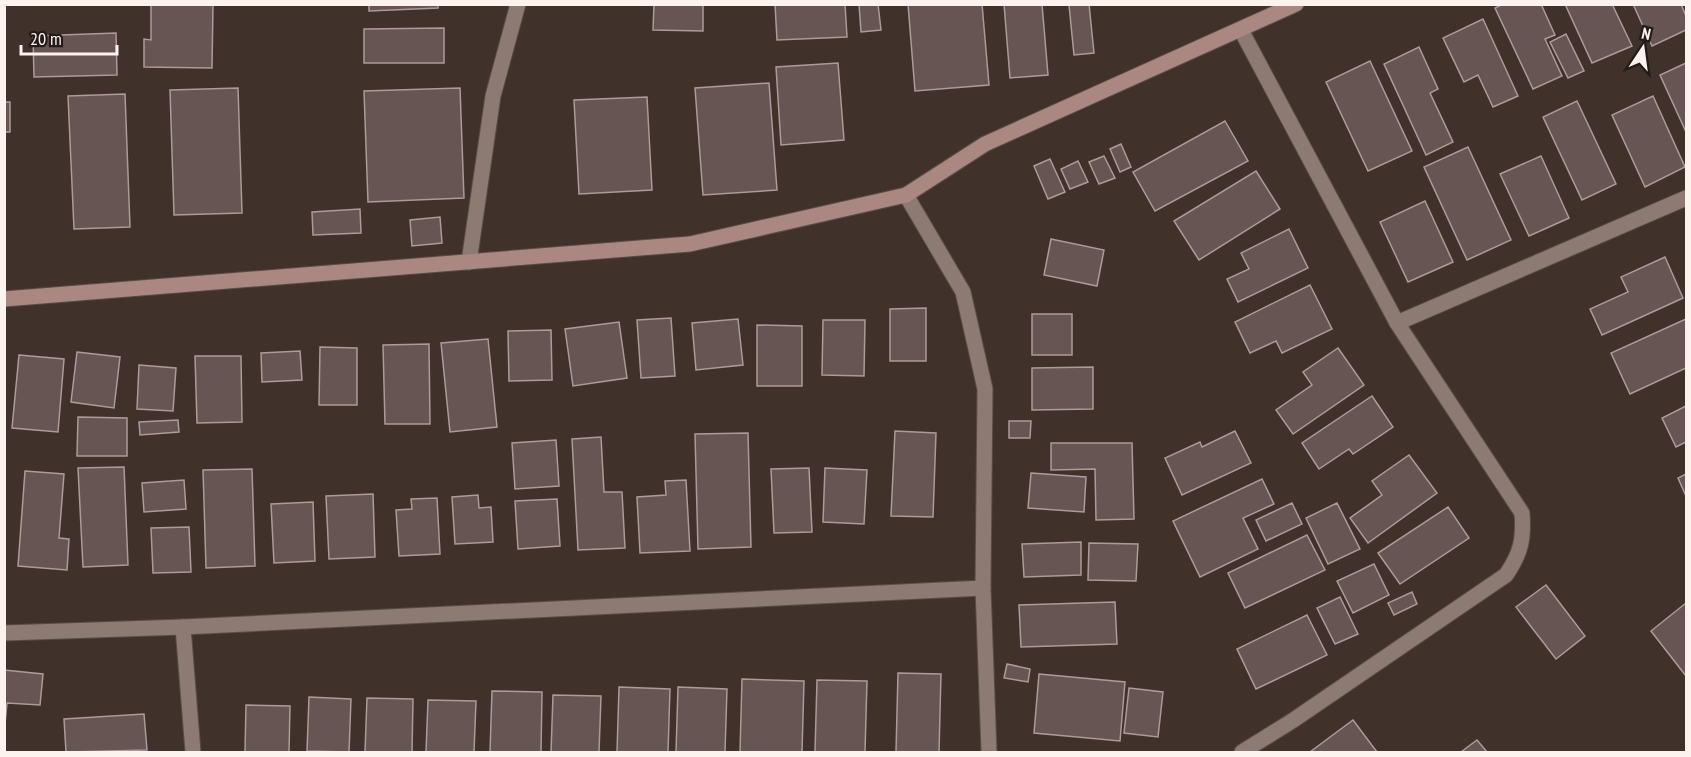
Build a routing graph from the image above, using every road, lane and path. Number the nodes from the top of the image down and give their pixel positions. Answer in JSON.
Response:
{"nodes":[{"id":1,"x":518,"y":4,"type":"edge"},
{"id":2,"x":1296,"y":4,"type":"edge"},
{"id":3,"x":1241,"y":30,"type":"junction"},
{"id":4,"x":906,"y":195,"type":"junction"},
{"id":5,"x":1685,"y":201,"type":"edge"},
{"id":6,"x":469,"y":262,"type":"junction"},
{"id":7,"x":4,"y":299,"type":"edge"},
{"id":8,"x":1398,"y":323,"type":"junction"},
{"id":9,"x":983,"y":588,"type":"junction"},
{"id":10,"x":183,"y":627,"type":"junction"},
{"id":11,"x":4,"y":633,"type":"edge"},
{"id":12,"x":193,"y":753,"type":"edge"},
{"id":13,"x":989,"y":753,"type":"edge"},
{"id":14,"x":1242,"y":753,"type":"edge"}],
"edges":[{"from":1,"to":6,"type":"street"},
{"from":2,"to":3,"type":"street"},
{"from":3,"to":4,"type":"street"},
{"from":3,"to":8,"type":"street"},
{"from":4,"to":6,"type":"street"},
{"from":4,"to":9,"type":"street"},
{"from":5,"to":8,"type":"street"},
{"from":6,"to":7,"type":"street"},
{"from":8,"to":14,"type":"street"},
{"from":9,"to":10,"type":"street"},
{"from":9,"to":13,"type":"street"},
{"from":10,"to":11,"type":"street"},
{"from":10,"to":12,"type":"street"}]}
